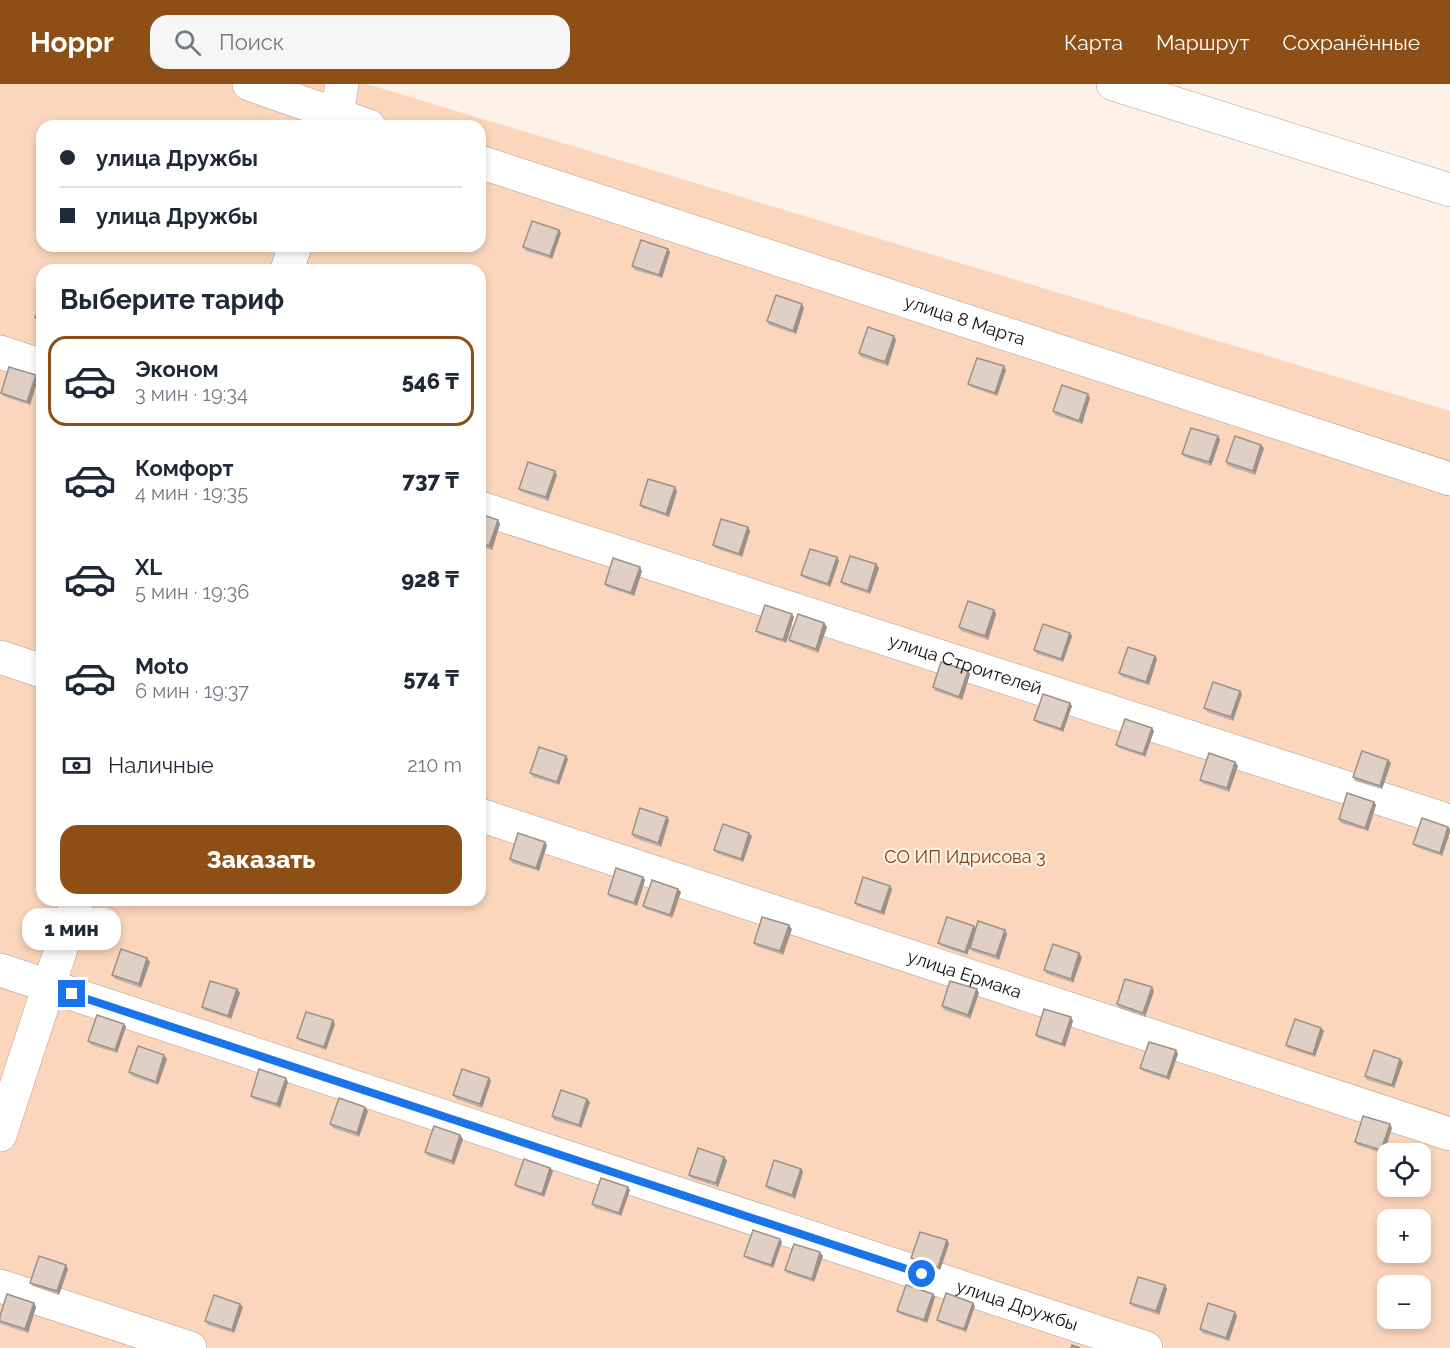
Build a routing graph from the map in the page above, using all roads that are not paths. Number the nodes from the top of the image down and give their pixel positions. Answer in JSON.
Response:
{"nodes":[{"id":1,"x":249,"y":84,"type":"edge"},
{"id":2,"x":342,"y":84,"type":"edge"},
{"id":3,"x":1113,"y":84,"type":"edge"},
{"id":4,"x":335,"y":120,"type":"edge"},
{"id":5,"x":337,"y":120,"type":"edge"},
{"id":6,"x":486,"y":164,"type":"edge"},
{"id":7,"x":1450,"y":190,"type":"edge"},
{"id":8,"x":0,"y":352,"type":"edge"},
{"id":9,"x":36,"y":364,"type":"edge"},
{"id":10,"x":1450,"y":479,"type":"edge"},
{"id":11,"x":486,"y":510,"type":"edge"},
{"id":12,"x":0,"y":657,"type":"edge"},
{"id":13,"x":36,"y":669,"type":"edge"},
{"id":14,"x":486,"y":817,"type":"edge"},
{"id":15,"x":1450,"y":821,"type":"edge"},
{"id":16,"x":75,"y":906,"type":"edge"},
{"id":17,"x":0,"y":970,"type":"edge"},
{"id":18,"x":49,"y":987,"type":"junction"},
{"id":19,"x":1450,"y":1134,"type":"edge"},
{"id":20,"x":0,"y":1135,"type":"edge"},
{"id":21,"x":0,"y":1286,"type":"edge"},
{"id":22,"x":190,"y":1348,"type":"edge"},
{"id":23,"x":1146,"y":1348,"type":"edge"}],
"edges":[{"from":1,"to":4,"type":"street"},
{"from":2,"to":5,"type":"street"},
{"from":3,"to":7,"type":"street"},
{"from":6,"to":10,"type":"street","name":"улица 8 Марта"},
{"from":8,"to":9,"type":"street"},
{"from":11,"to":15,"type":"street","name":"улица Строителей"},
{"from":12,"to":13,"type":"street"},
{"from":14,"to":19,"type":"street","name":"улица Ермака"},
{"from":16,"to":18,"type":"street"},
{"from":17,"to":18,"type":"street","name":"улица Дружбы"},
{"from":18,"to":20,"type":"street"},
{"from":18,"to":23,"type":"street","name":"улица Дружбы"},
{"from":21,"to":22,"type":"street"}]}
